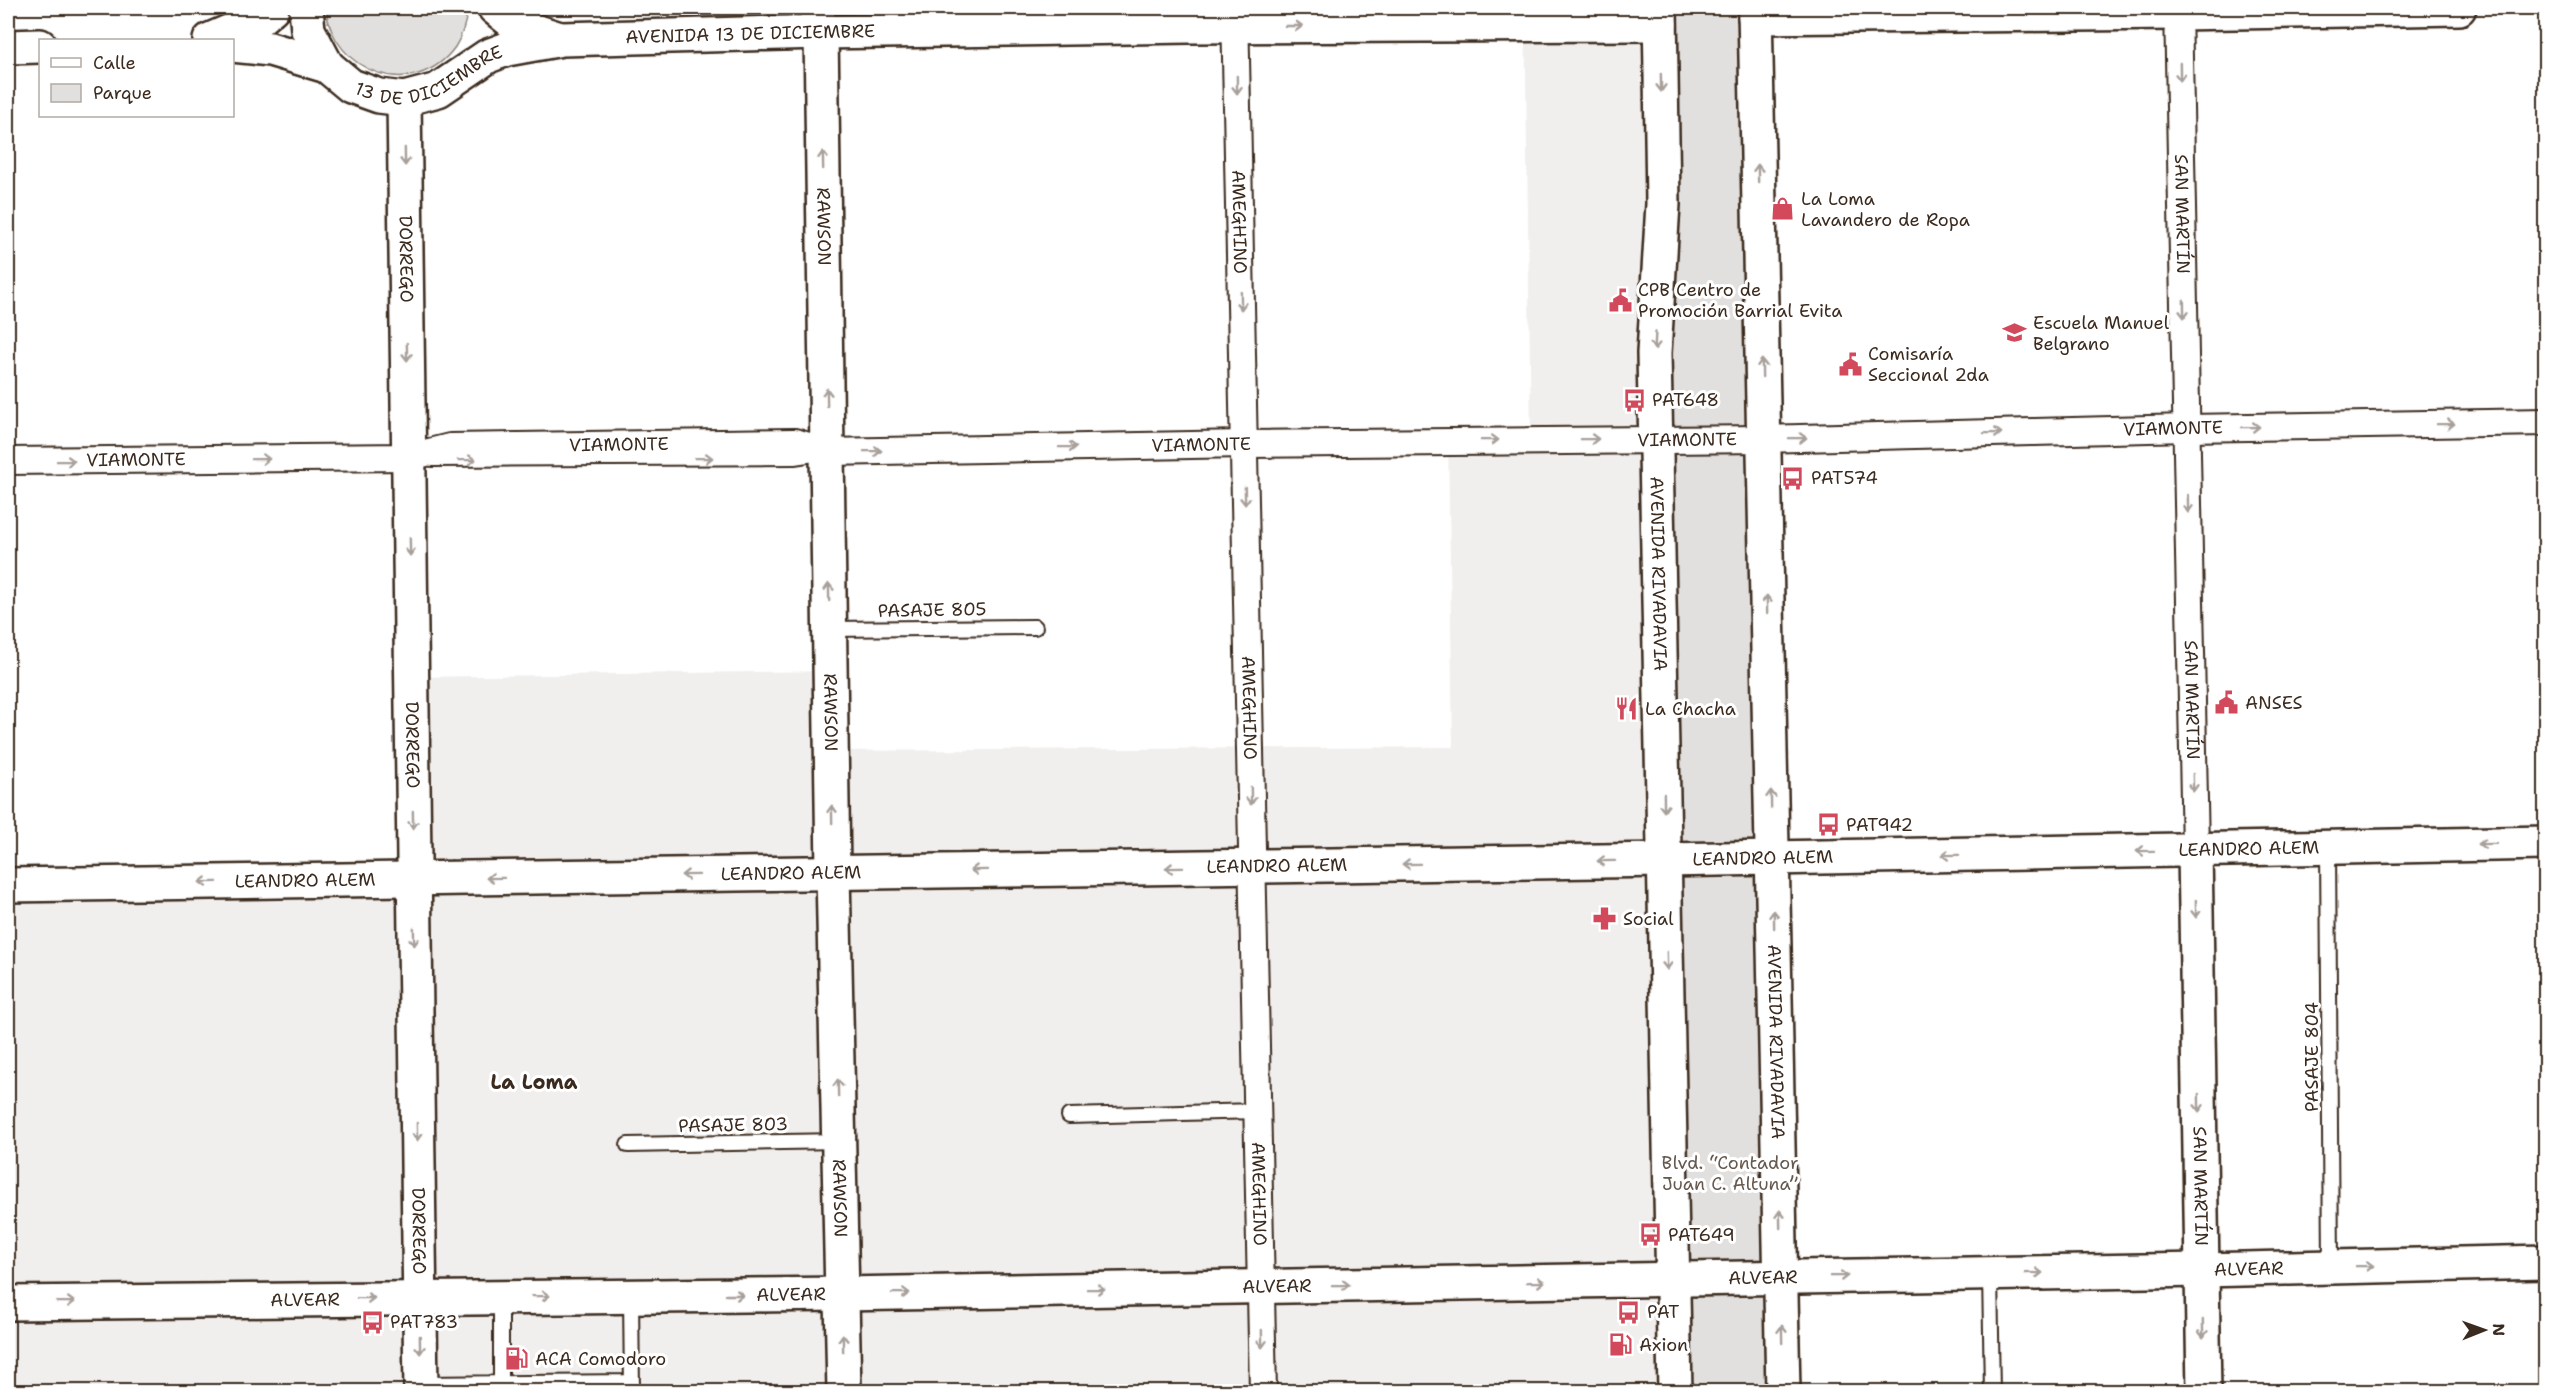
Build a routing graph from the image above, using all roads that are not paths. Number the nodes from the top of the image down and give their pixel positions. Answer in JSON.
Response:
{"nodes":[{"id":1,"x":306,"y":8,"type":"edge"},
{"id":2,"x":493,"y":8,"type":"edge"},
{"id":3,"x":2459,"y":8,"type":"edge"},
{"id":4,"x":2178,"y":10,"type":"edge"},
{"id":5,"x":1755,"y":12,"type":"edge"},
{"id":6,"x":1660,"y":16,"type":"edge"},
{"id":7,"x":1184,"y":17,"type":"edge"},
{"id":8,"x":1235,"y":17,"type":"edge"},
{"id":9,"x":819,"y":20,"type":"edge"},
{"id":10,"x":262,"y":21,"type":"edge"},
{"id":11,"x":213,"y":39,"type":"edge"},
{"id":12,"x":562,"y":39,"type":"junction"},
{"id":13,"x":234,"y":43,"type":"edge"},
{"id":14,"x":39,"y":46,"type":"edge"},
{"id":15,"x":8,"y":47,"type":"edge"},
{"id":16,"x":327,"y":66,"type":"junction"},
{"id":17,"x":466,"y":70,"type":"junction"},
{"id":18,"x":404,"y":99,"type":"junction"},
{"id":19,"x":2546,"y":422,"type":"edge"},
{"id":20,"x":2187,"y":428,"type":"junction"},
{"id":21,"x":1656,"y":438,"type":"junction"},
{"id":22,"x":1764,"y":439,"type":"junction"},
{"id":23,"x":1244,"y":444,"type":"junction"},
{"id":24,"x":828,"y":452,"type":"junction"},
{"id":25,"x":409,"y":457,"type":"junction"},
{"id":26,"x":8,"y":461,"type":"edge"},
{"id":27,"x":1035,"y":627,"type":"dead end"},
{"id":28,"x":830,"y":629,"type":"junction"},
{"id":29,"x":2546,"y":843,"type":"edge"},
{"id":30,"x":2328,"y":847,"type":"junction"},
{"id":31,"x":2195,"y":850,"type":"junction"},
{"id":32,"x":1773,"y":858,"type":"junction"},
{"id":33,"x":1665,"y":860,"type":"junction"},
{"id":34,"x":1253,"y":866,"type":"junction"},
{"id":35,"x":832,"y":872,"type":"junction"},
{"id":36,"x":414,"y":879,"type":"junction"},
{"id":37,"x":8,"y":885,"type":"edge"},
{"id":38,"x":1257,"y":1111,"type":"junction"},
{"id":39,"x":1069,"y":1116,"type":"dead end"},
{"id":40,"x":840,"y":1141,"type":"junction"},
{"id":41,"x":628,"y":1145,"type":"dead end"},
{"id":42,"x":2546,"y":1262,"type":"edge"},
{"id":43,"x":2331,"y":1266,"type":"junction"},
{"id":44,"x":2202,"y":1270,"type":"junction"},
{"id":45,"x":1990,"y":1274,"type":"junction"},
{"id":46,"x":1781,"y":1277,"type":"junction"},
{"id":47,"x":1673,"y":1279,"type":"junction"},
{"id":48,"x":1261,"y":1286,"type":"junction"},
{"id":49,"x":842,"y":1294,"type":"junction"},
{"id":50,"x":631,"y":1295,"type":"junction"},
{"id":51,"x":501,"y":1297,"type":"junction"},
{"id":52,"x":419,"y":1298,"type":"junction"},
{"id":53,"x":8,"y":1303,"type":"edge"},
{"id":54,"x":501,"y":1383,"type":"junction"},
{"id":55,"x":632,"y":1387,"type":"edge"},
{"id":56,"x":421,"y":1388,"type":"edge"},
{"id":57,"x":844,"y":1392,"type":"edge"},
{"id":58,"x":1263,"y":1392,"type":"edge"},
{"id":59,"x":1675,"y":1392,"type":"edge"},
{"id":60,"x":1783,"y":1392,"type":"edge"},
{"id":61,"x":1992,"y":1392,"type":"edge"},
{"id":62,"x":2204,"y":1392,"type":"edge"}],
"edges":[{"from":1,"to":16,"type":"main road"},
{"from":2,"to":12,"type":"main road"},
{"from":2,"to":17,"type":"main road"},
{"from":3,"to":4,"type":"main road"},
{"from":4,"to":5,"type":"main road"},
{"from":4,"to":20,"type":"street","name":"SAN MARTÍN","one_way":true},
{"from":22,"to":5,"type":"main road","name":"AVENIDA RIVADAVIA","one_way":true},
{"from":8,"to":6,"type":"main road","name":"AVENIDA 13 DE DICIEMBRE","one_way":true},
{"from":6,"to":21,"type":"main road","name":"AVENIDA RIVADAVIA","one_way":true},
{"from":7,"to":8,"type":"main road","name":"AVENIDA 13 DE DICIEMBRE"},
{"from":7,"to":9,"type":"main road","name":"AVENIDA 13 DE DICIEMBRE"},
{"from":8,"to":23,"type":"street","name":"AMEGHINO","one_way":true},
{"from":9,"to":12,"type":"main road","name":"AVENIDA 13 DE DICIEMBRE"},
{"from":24,"to":9,"type":"main road","name":"RAWSON","one_way":true},
{"from":10,"to":11,"type":"main road"},
{"from":10,"to":13,"type":"main road","name":"13 DE DICIEMBRE"},
{"from":10,"to":16,"type":"main road","name":"13 DE DICIEMBRE"},
{"from":12,"to":17,"type":"main road","name":"13 DE DICIEMBRE"},
{"from":14,"to":15,"type":"main road"},
{"from":16,"to":18,"type":"main road","name":"13 DE DICIEMBRE"},
{"from":17,"to":18,"type":"main road","name":"13 DE DICIEMBRE"},
{"from":18,"to":25,"type":"main road","name":"DORREGO","one_way":true},
{"from":20,"to":19,"type":"street","name":"VIAMONTE","one_way":true},
{"from":22,"to":20,"type":"street","name":"VIAMONTE","one_way":true},
{"from":20,"to":31,"type":"street","name":"SAN MARTÍN","one_way":true},
{"from":21,"to":22,"type":"street","name":"VIAMONTE"},
{"from":23,"to":21,"type":"street","name":"VIAMONTE","one_way":true},
{"from":21,"to":33,"type":"main road","name":"AVENIDA RIVADAVIA","one_way":true},
{"from":32,"to":22,"type":"main road","name":"AVENIDA RIVADAVIA","one_way":true},
{"from":24,"to":23,"type":"street","name":"VIAMONTE","one_way":true},
{"from":23,"to":34,"type":"street","name":"AMEGHINO","one_way":true},
{"from":25,"to":24,"type":"street","name":"VIAMONTE","one_way":true},
{"from":28,"to":24,"type":"main road","name":"RAWSON","one_way":true},
{"from":26,"to":25,"type":"street","name":"VIAMONTE","one_way":true},
{"from":25,"to":36,"type":"main road","name":"DORREGO","one_way":true},
{"from":27,"to":28,"type":"lane","name":"PASAJE 805"},
{"from":35,"to":28,"type":"main road","name":"RAWSON","one_way":true},
{"from":29,"to":30,"type":"main road","name":"LEANDRO ALEM","one_way":true},
{"from":30,"to":31,"type":"main road","name":"LEANDRO ALEM"},
{"from":30,"to":43,"type":"lane","name":"PASAJE 804"},
{"from":31,"to":32,"type":"main road","name":"LEANDRO ALEM","one_way":true},
{"from":31,"to":44,"type":"main road","name":"SAN MARTÍN","one_way":true},
{"from":32,"to":33,"type":"main road","name":"LEANDRO ALEM"},
{"from":46,"to":32,"type":"main road","name":"AVENIDA RIVADAVIA","one_way":true},
{"from":33,"to":34,"type":"main road","name":"LEANDRO ALEM","one_way":true},
{"from":33,"to":47,"type":"main road","name":"AVENIDA RIVADAVIA","one_way":true},
{"from":34,"to":35,"type":"main road","name":"LEANDRO ALEM","one_way":true},
{"from":34,"to":38,"type":"street","name":"AMEGHINO"},
{"from":35,"to":36,"type":"main road","name":"LEANDRO ALEM","one_way":true},
{"from":40,"to":35,"type":"main road","name":"RAWSON","one_way":true},
{"from":36,"to":37,"type":"main road","name":"LEANDRO ALEM","one_way":true},
{"from":36,"to":52,"type":"main road","name":"DORREGO","one_way":true},
{"from":38,"to":39,"type":"lane"},
{"from":38,"to":48,"type":"street","name":"AMEGHINO"},
{"from":40,"to":41,"type":"lane","name":"PASAJE 803"},
{"from":40,"to":49,"type":"main road","name":"RAWSON"},
{"from":43,"to":42,"type":"main road","name":"ALVEAR","one_way":true},
{"from":43,"to":44,"type":"main road","name":"ALVEAR"},
{"from":45,"to":44,"type":"main road","name":"ALVEAR","one_way":true},
{"from":44,"to":62,"type":"main road","name":"SAN MARTÍN","one_way":true},
{"from":46,"to":45,"type":"main road","name":"ALVEAR","one_way":true},
{"from":45,"to":61,"type":"lane"},
{"from":46,"to":47,"type":"main road","name":"ALVEAR"},
{"from":60,"to":46,"type":"main road","name":"AVENIDA RIVADAVIA","one_way":true},
{"from":48,"to":47,"type":"main road","name":"ALVEAR","one_way":true},
{"from":47,"to":59,"type":"main road","name":"AVENIDA RIVADAVIA"},
{"from":49,"to":48,"type":"main road","name":"ALVEAR","one_way":true},
{"from":48,"to":58,"type":"street","name":"AMEGHINO","one_way":true},
{"from":50,"to":49,"type":"main road","name":"ALVEAR","one_way":true},
{"from":57,"to":49,"type":"main road","name":"RAWSON","one_way":true},
{"from":51,"to":50,"type":"main road","name":"ALVEAR","one_way":true},
{"from":50,"to":55,"type":"lane"},
{"from":51,"to":52,"type":"main road","name":"ALVEAR"},
{"from":51,"to":54,"type":"lane"},
{"from":53,"to":52,"type":"main road","name":"ALVEAR","one_way":true},
{"from":52,"to":56,"type":"main road","name":"DORREGO","one_way":true},
{"from":54,"to":55,"type":"lane"},
{"from":54,"to":56,"type":"lane"}]}
